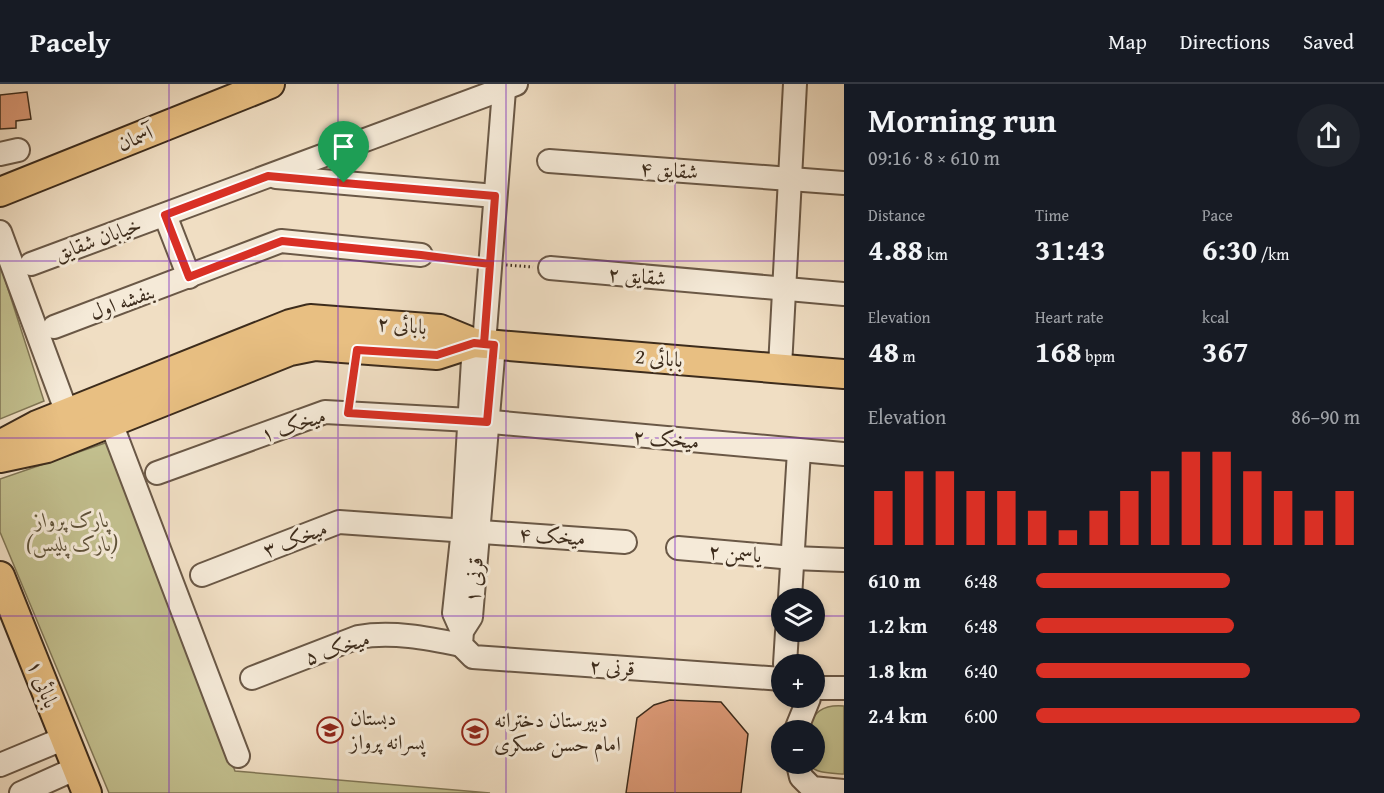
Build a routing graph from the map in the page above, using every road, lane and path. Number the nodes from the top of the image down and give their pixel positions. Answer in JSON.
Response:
{"nodes":[{"id":1,"x":270,"y":84,"type":"edge"},
{"id":2,"x":795,"y":84,"type":"edge"},
{"id":3,"x":510,"y":87,"type":"edge"},
{"id":4,"x":549,"y":161,"type":"dead end"},
{"id":5,"x":268,"y":176,"type":"junction"},
{"id":6,"x":789,"y":179,"type":"junction"},
{"id":7,"x":844,"y":183,"type":"edge"},
{"id":8,"x":0,"y":192,"type":"edge"},
{"id":9,"x":495,"y":196,"type":"junction"},
{"id":10,"x":165,"y":215,"type":"junction"},
{"id":11,"x":0,"y":232,"type":"edge"},
{"id":12,"x":421,"y":255,"type":"joint"},
{"id":13,"x":31,"y":264,"type":"dead end"},
{"id":14,"x":490,"y":264,"type":"junction"},
{"id":15,"x":550,"y":268,"type":"joint"},
{"id":16,"x":189,"y":277,"type":"junction"},
{"id":17,"x":784,"y":289,"type":"junction"},
{"id":18,"x":844,"y":294,"type":"edge"},
{"id":19,"x":54,"y":327,"type":"dead end"},
{"id":20,"x":484,"y":344,"type":"junction"},
{"id":21,"x":357,"y":350,"type":"junction"},
{"id":22,"x":780,"y":368,"type":"junction"},
{"id":23,"x":844,"y":374,"type":"edge"},
{"id":24,"x":67,"y":413,"type":"junction"},
{"id":25,"x":348,"y":413,"type":"junction"},
{"id":26,"x":478,"y":421,"type":"junction"},
{"id":27,"x":111,"y":423,"type":"junction"},
{"id":28,"x":0,"y":445,"type":"edge"},
{"id":29,"x":799,"y":451,"type":"junction"},
{"id":30,"x":844,"y":454,"type":"edge"},
{"id":31,"x":0,"y":458,"type":"edge"},
{"id":32,"x":158,"y":473,"type":"dead end"},
{"id":33,"x":471,"y":530,"type":"junction"},
{"id":34,"x":625,"y":542,"type":"dead end"},
{"id":35,"x":678,"y":549,"type":"dead end"},
{"id":36,"x":793,"y":558,"type":"junction"},
{"id":37,"x":844,"y":560,"type":"edge"},
{"id":38,"x":202,"y":575,"type":"dead end"},
{"id":39,"x":0,"y":576,"type":"edge"},
{"id":40,"x":790,"y":588,"type":"edge"},
{"id":41,"x":461,"y":638,"type":"junction"},
{"id":42,"x":252,"y":678,"type":"dead end"},
{"id":43,"x":771,"y":679,"type":"edge"},
{"id":44,"x":844,"y":688,"type":"edge"},
{"id":45,"x":825,"y":689,"type":"edge"},
{"id":46,"x":65,"y":738,"type":"junction"},
{"id":47,"x":238,"y":756,"type":"dead end"},
{"id":48,"x":0,"y":765,"type":"edge"},
{"id":49,"x":800,"y":774,"type":"edge"},
{"id":50,"x":82,"y":781,"type":"edge"},
{"id":51,"x":808,"y":791,"type":"edge"},
{"id":52,"x":844,"y":791,"type":"edge"},
{"id":53,"x":21,"y":793,"type":"edge"}],
"edges":[{"from":1,"to":8,"type":"main road","name":"آسمان"},
{"from":2,"to":6,"type":"street"},
{"from":3,"to":5,"type":"street","name":"خیابان شقایق"},
{"from":3,"to":9,"type":"street","name":"قرنی ۱"},
{"from":4,"to":6,"type":"street","name":"شقایق ۴"},
{"from":5,"to":9,"type":"street"},
{"from":5,"to":10,"type":"street","name":"خیابان شقایق"},
{"from":6,"to":7,"type":"street","name":"شقایق ۴"},
{"from":6,"to":17,"type":"street"},
{"from":9,"to":14,"type":"street","name":"قرنی ۱"},
{"from":10,"to":13,"type":"street","name":"خیابان شقایق"},
{"from":10,"to":16,"type":"street"},
{"from":11,"to":24,"type":"street"},
{"from":12,"to":14,"type":"path"},
{"from":12,"to":16,"type":"street","name":"بنفشه اول"},
{"from":14,"to":15,"type":"path"},
{"from":14,"to":20,"type":"street","name":"قرنی ۱"},
{"from":15,"to":17,"type":"street","name":"شقایق ۲"},
{"from":16,"to":19,"type":"street","name":"بنفشه اول"},
{"from":17,"to":18,"type":"street","name":"شقایق ۲"},
{"from":17,"to":22,"type":"street"},
{"from":20,"to":21,"type":"main road","name":"بابائی ۲"},
{"from":20,"to":22,"type":"main road","name":"بابائی 2"},
{"from":20,"to":24,"type":"main road","name":"بابائی ۲"},
{"from":20,"to":26,"type":"street","name":"قرنی ۱"},
{"from":21,"to":25,"type":"path"},
{"from":21,"to":27,"type":"main road","name":"بابائی ۲"},
{"from":22,"to":23,"type":"main road","name":"بابائی 2"},
{"from":24,"to":28,"type":"main road","name":"بابائی ۲"},
{"from":25,"to":26,"type":"street","name":"میخک ۱"},
{"from":25,"to":32,"type":"street","name":"میخک ۱"},
{"from":26,"to":29,"type":"street","name":"میخک ۲"},
{"from":26,"to":33,"type":"street","name":"قرنی ۱"},
{"from":27,"to":31,"type":"main road","name":"بابائی ۲"},
{"from":27,"to":47,"type":"street"},
{"from":29,"to":30,"type":"street","name":"میخک ۲"},
{"from":29,"to":36,"type":"street"},
{"from":33,"to":34,"type":"street","name":"میخک ۴"},
{"from":33,"to":38,"type":"street","name":"میخک ۳"},
{"from":33,"to":41,"type":"street","name":"قرنی ۱"},
{"from":35,"to":36,"type":"street","name":"یاسمن ۲"},
{"from":36,"to":37,"type":"street","name":"یاسمن ۲"},
{"from":36,"to":40,"type":"street"},
{"from":39,"to":46,"type":"main road","name":"بابائی ۱"},
{"from":41,"to":42,"type":"street","name":"میخک ۵"},
{"from":41,"to":43,"type":"street","name":"قرنی ۲"},
{"from":44,"to":45,"type":"street"},
{"from":46,"to":48,"type":"street"},
{"from":46,"to":50,"type":"main road","name":"بابائی ۱"},
{"from":49,"to":51,"type":"street"},
{"from":50,"to":53,"type":"street"},
{"from":51,"to":52,"type":"street"}]}
